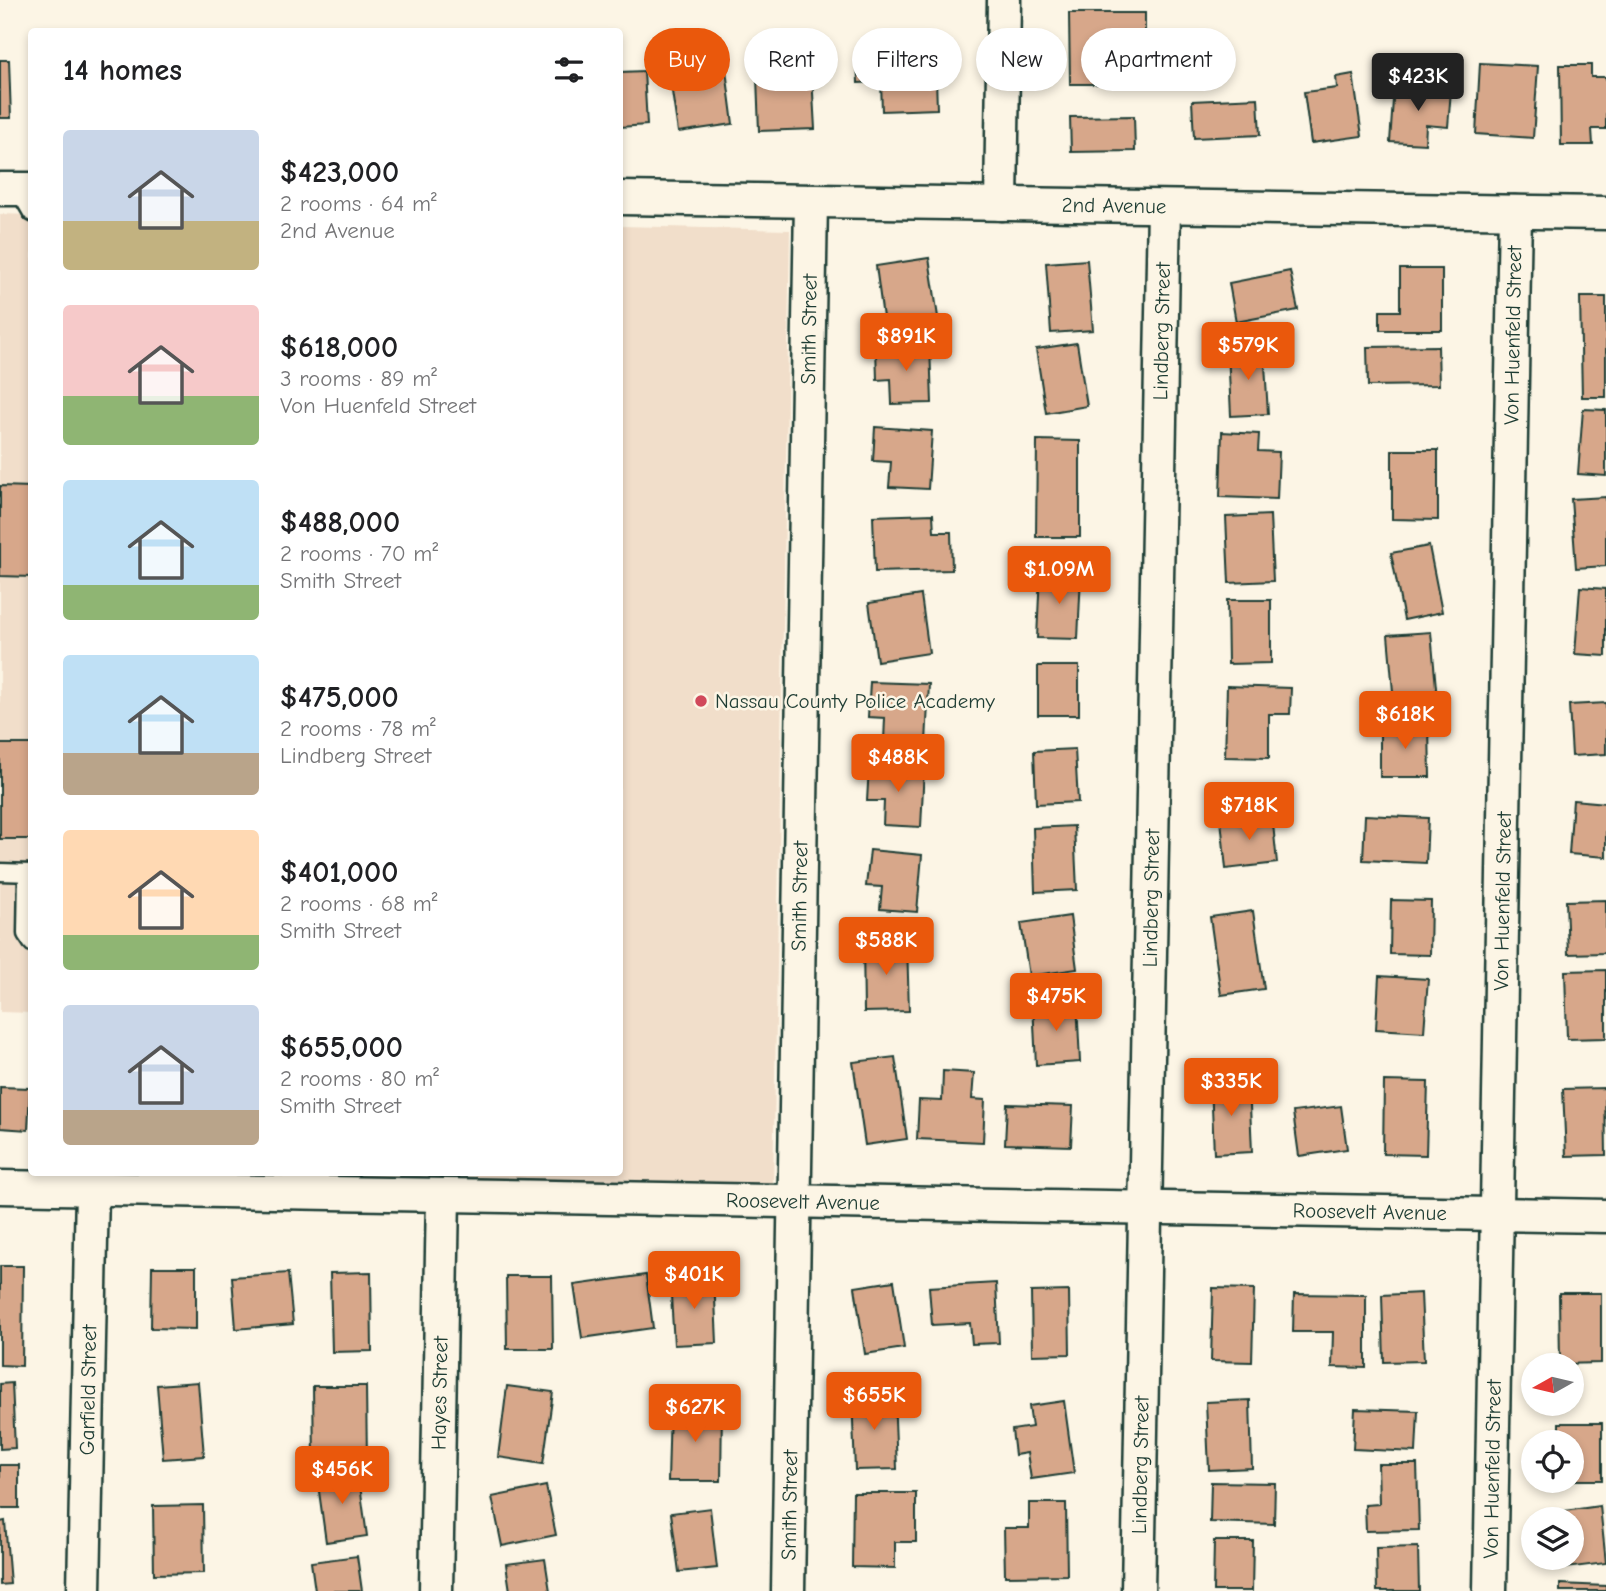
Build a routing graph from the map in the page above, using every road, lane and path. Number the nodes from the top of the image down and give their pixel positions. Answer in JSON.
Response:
{"nodes":[{"id":1,"x":1004,"y":0,"type":"edge"},
{"id":2,"x":623,"y":198,"type":"edge"},
{"id":3,"x":811,"y":201,"type":"junction"},
{"id":4,"x":1001,"y":204,"type":"junction"},
{"id":5,"x":1164,"y":207,"type":"junction"},
{"id":6,"x":1515,"y":212,"type":"junction"},
{"id":7,"x":1606,"y":214,"type":"edge"},
{"id":8,"x":0,"y":872,"type":"edge"},
{"id":9,"x":28,"y":873,"type":"edge"},
{"id":10,"x":28,"y":893,"type":"edge"},
{"id":11,"x":28,"y":937,"type":"edge"},
{"id":12,"x":0,"y":1187,"type":"edge"},
{"id":13,"x":92,"y":1189,"type":"junction"},
{"id":14,"x":443,"y":1195,"type":"junction"},
{"id":15,"x":795,"y":1202,"type":"junction"},
{"id":16,"x":1145,"y":1208,"type":"junction"},
{"id":17,"x":1497,"y":1214,"type":"junction"},
{"id":18,"x":1606,"y":1216,"type":"edge"},
{"id":19,"x":84,"y":1591,"type":"edge"},
{"id":20,"x":436,"y":1591,"type":"edge"},
{"id":21,"x":788,"y":1591,"type":"edge"},
{"id":22,"x":1138,"y":1591,"type":"edge"},
{"id":23,"x":1490,"y":1591,"type":"edge"}],
"edges":[{"from":1,"to":4,"type":"street"},
{"from":2,"to":3,"type":"street","name":"2nd Avenue"},
{"from":3,"to":4,"type":"street","name":"2nd Avenue"},
{"from":3,"to":15,"type":"street","name":"Smith Street"},
{"from":4,"to":5,"type":"street","name":"2nd Avenue"},
{"from":5,"to":6,"type":"street","name":"2nd Avenue"},
{"from":5,"to":16,"type":"street","name":"Lindberg Street"},
{"from":6,"to":7,"type":"street","name":"2nd Avenue"},
{"from":6,"to":17,"type":"street","name":"Von Huenfeld Street"},
{"from":8,"to":9,"type":"lane"},
{"from":10,"to":11,"type":"lane"},
{"from":12,"to":13,"type":"street","name":"Roosevelt Avenue"},
{"from":13,"to":14,"type":"street","name":"Roosevelt Avenue"},
{"from":13,"to":19,"type":"street","name":"Garfield Street"},
{"from":14,"to":15,"type":"street","name":"Roosevelt Avenue"},
{"from":14,"to":20,"type":"street","name":"Hayes Street"},
{"from":15,"to":16,"type":"street","name":"Roosevelt Avenue"},
{"from":15,"to":21,"type":"street","name":"Smith Street"},
{"from":16,"to":17,"type":"street","name":"Roosevelt Avenue"},
{"from":16,"to":22,"type":"street","name":"Lindberg Street"},
{"from":17,"to":18,"type":"street","name":"Roosevelt Avenue"},
{"from":17,"to":23,"type":"street","name":"Von Huenfeld Street"}]}
